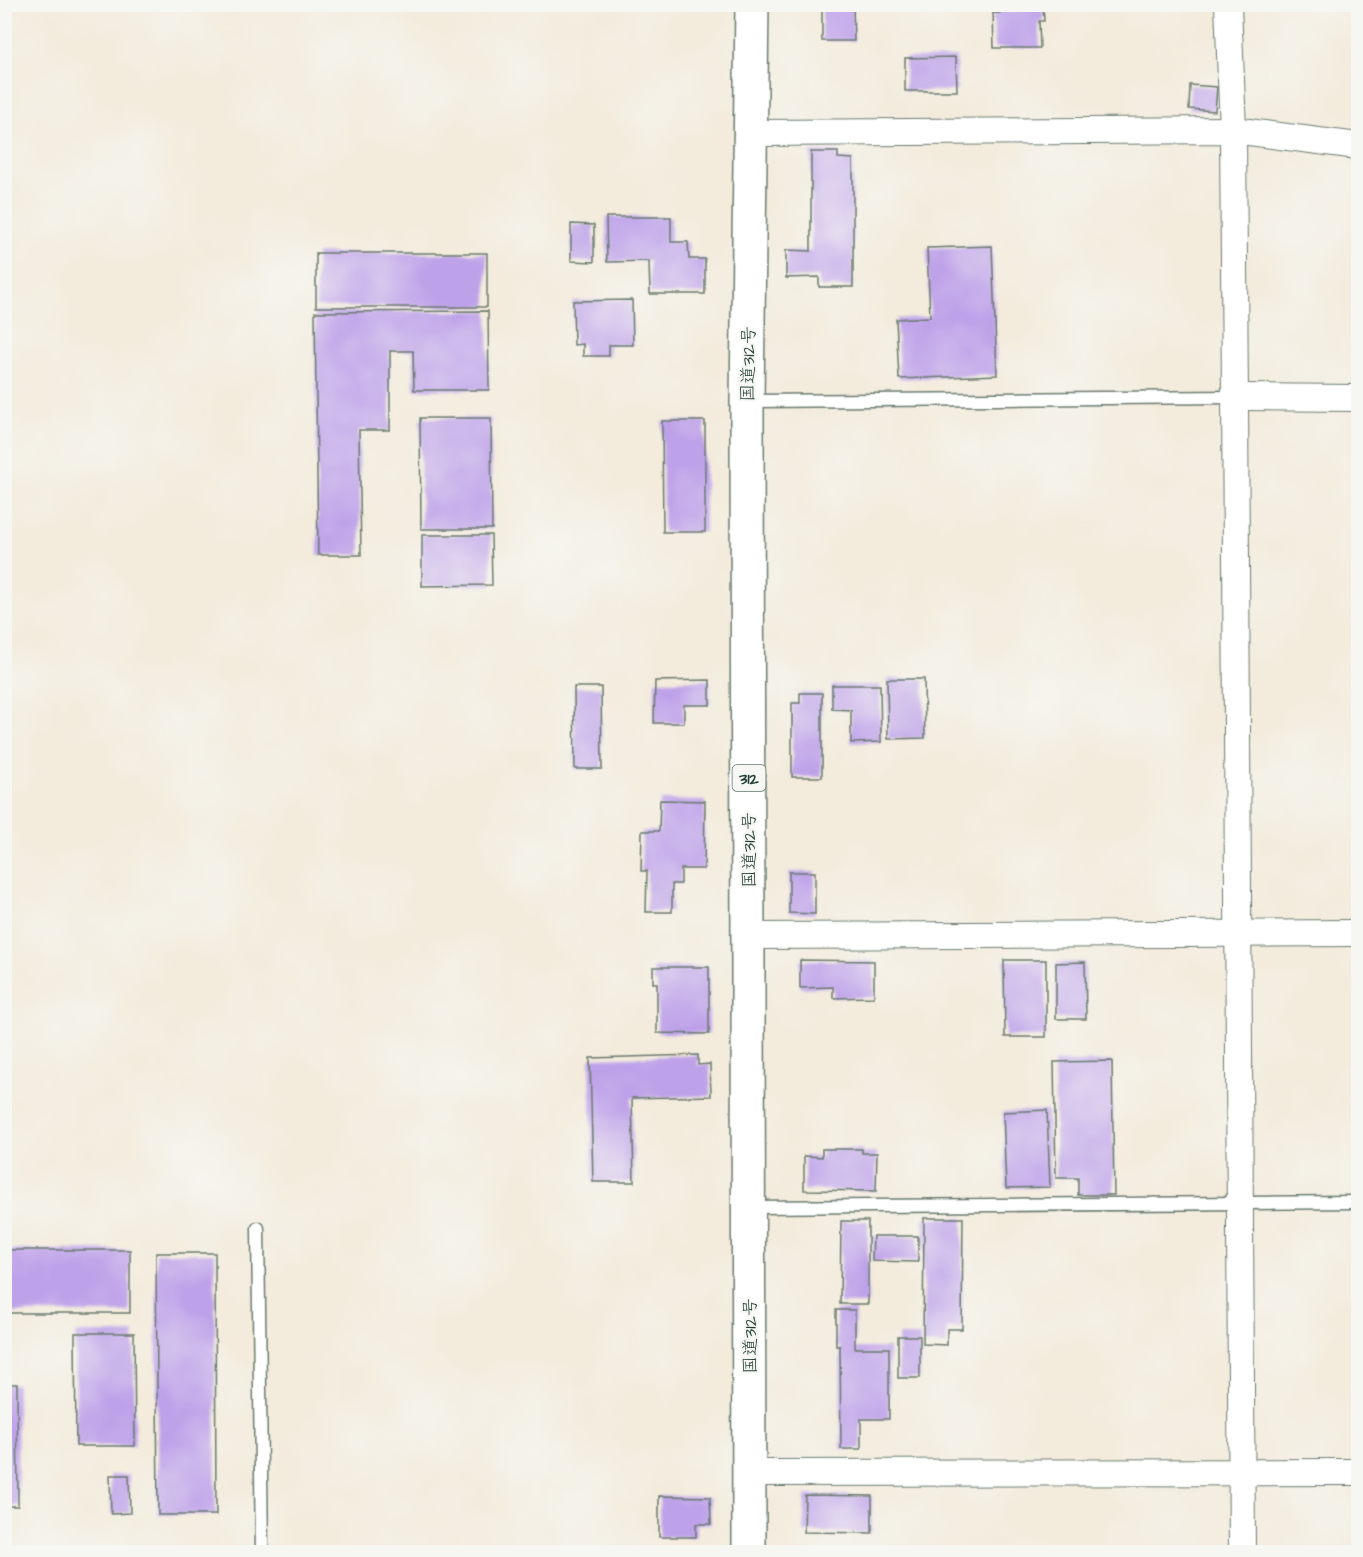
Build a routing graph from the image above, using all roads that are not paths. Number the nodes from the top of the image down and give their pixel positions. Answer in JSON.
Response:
{"nodes":[{"id":1,"x":752,"y":4,"type":"edge"},
{"id":2,"x":1228,"y":4,"type":"edge"},
{"id":3,"x":1233,"y":130,"type":"junction"},
{"id":4,"x":752,"y":133,"type":"junction"},
{"id":5,"x":1359,"y":146,"type":"edge"},
{"id":6,"x":1235,"y":397,"type":"junction"},
{"id":7,"x":1359,"y":398,"type":"edge"},
{"id":8,"x":747,"y":401,"type":"junction"},
{"id":9,"x":1359,"y":933,"type":"edge"},
{"id":10,"x":1238,"y":935,"type":"junction"},
{"id":11,"x":749,"y":936,"type":"junction"},
{"id":12,"x":1359,"y":1202,"type":"edge"},
{"id":13,"x":1240,"y":1204,"type":"junction"},
{"id":14,"x":750,"y":1207,"type":"junction"},
{"id":15,"x":258,"y":1228,"type":"dead end"},
{"id":16,"x":1242,"y":1472,"type":"junction"},
{"id":17,"x":1359,"y":1472,"type":"edge"},
{"id":18,"x":750,"y":1473,"type":"junction"},
{"id":19,"x":262,"y":1552,"type":"edge"},
{"id":20,"x":749,"y":1552,"type":"edge"},
{"id":21,"x":1242,"y":1552,"type":"edge"}],
"edges":[{"from":1,"to":4,"type":"highway","name":"国道312号","number":"312"},
{"from":2,"to":3,"type":"street"},
{"from":3,"to":4,"type":"street"},
{"from":3,"to":5,"type":"street"},
{"from":3,"to":6,"type":"street"},
{"from":4,"to":8,"type":"highway","name":"国道312号","number":"312"},
{"from":6,"to":7,"type":"street"},
{"from":6,"to":8,"type":"lane"},
{"from":6,"to":10,"type":"street"},
{"from":8,"to":11,"type":"highway","name":"国道312号","number":"312"},
{"from":9,"to":10,"type":"street"},
{"from":10,"to":11,"type":"street"},
{"from":10,"to":13,"type":"street"},
{"from":11,"to":14,"type":"highway","name":"国道312号","number":"312"},
{"from":12,"to":13,"type":"lane"},
{"from":13,"to":14,"type":"lane"},
{"from":13,"to":16,"type":"street"},
{"from":14,"to":18,"type":"highway","name":"国道312号","number":"312"},
{"from":15,"to":19,"type":"lane"},
{"from":16,"to":17,"type":"street"},
{"from":16,"to":18,"type":"street"},
{"from":16,"to":21,"type":"street"},
{"from":18,"to":20,"type":"highway","name":"国道312号","number":"312"}]}
